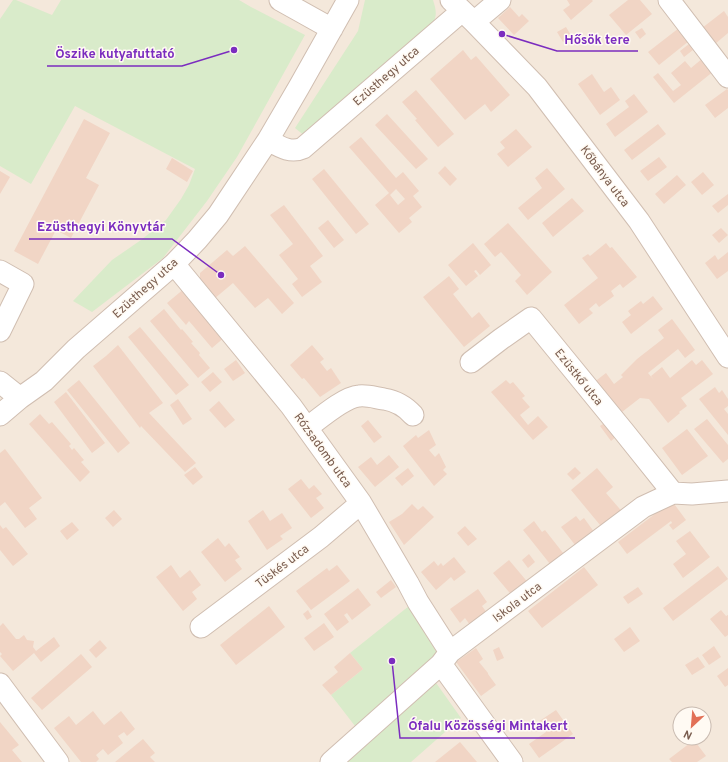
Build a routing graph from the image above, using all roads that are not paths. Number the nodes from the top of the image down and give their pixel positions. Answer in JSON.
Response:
{"nodes":[{"id":1,"x":280,"y":0,"type":"edge"},
{"id":2,"x":348,"y":0,"type":"edge"},
{"id":3,"x":500,"y":0,"type":"edge"},
{"id":4,"x":669,"y":0,"type":"edge"},
{"id":5,"x":463,"y":11,"type":"edge"},
{"id":6,"x":332,"y":29,"type":"junction"},
{"id":7,"x":728,"y":77,"type":"edge"},
{"id":8,"x":268,"y":140,"type":"junction"},
{"id":9,"x":174,"y":264,"type":"junction"},
{"id":10,"x":0,"y":270,"type":"edge"},
{"id":11,"x":0,"y":331,"type":"edge"},
{"id":12,"x":728,"y":357,"type":"edge"},
{"id":13,"x":471,"y":362,"type":"dead end"},
{"id":14,"x":0,"y":382,"type":"edge"},
{"id":15,"x":20,"y":398,"type":"junction"},
{"id":16,"x":0,"y":415,"type":"edge"},
{"id":17,"x":414,"y":415,"type":"dead end"},
{"id":18,"x":307,"y":428,"type":"junction"},
{"id":19,"x":728,"y":491,"type":"edge"},
{"id":20,"x":673,"y":493,"type":"junction"},
{"id":21,"x":361,"y":503,"type":"junction"},
{"id":22,"x":200,"y":627,"type":"dead end"},
{"id":23,"x":446,"y":658,"type":"junction"},
{"id":24,"x":0,"y":684,"type":"edge"},
{"id":25,"x":58,"y":762,"type":"edge"},
{"id":26,"x":331,"y":762,"type":"edge"},
{"id":27,"x":512,"y":762,"type":"edge"}],
"edges":[{"from":1,"to":6,"type":"street"},
{"from":2,"to":6,"type":"street","name":"Ezüsthegy utca"},
{"from":3,"to":5,"type":"street","name":"Ezüsthegy utca"},
{"from":4,"to":7,"type":"street"},
{"from":5,"to":8,"type":"street","name":"Ezüsthegy utca"},
{"from":5,"to":12,"type":"street","name":"Kőbánya utca"},
{"from":6,"to":8,"type":"street","name":"Ezüsthegy utca"},
{"from":8,"to":9,"type":"street","name":"Ezüsthegy utca"},
{"from":9,"to":15,"type":"street","name":"Ezüsthegy utca"},
{"from":9,"to":18,"type":"street","name":"Rózsadomb utca"},
{"from":10,"to":11,"type":"street"},
{"from":13,"to":20,"type":"street","name":"Ezüstkő utca"},
{"from":14,"to":15,"type":"street"},
{"from":15,"to":16,"type":"street","name":"Ezüsthegy utca"},
{"from":17,"to":18,"type":"street"},
{"from":18,"to":21,"type":"street","name":"Rózsadomb utca"},
{"from":19,"to":20,"type":"street","name":"Iskola utca"},
{"from":20,"to":23,"type":"street","name":"Iskola utca"},
{"from":21,"to":22,"type":"street","name":"Tüskés utca"},
{"from":21,"to":23,"type":"street","name":"Rózsadomb utca"},
{"from":23,"to":26,"type":"street","name":"Iskola utca"},
{"from":23,"to":27,"type":"street","name":"Rózsadomb utca"},
{"from":24,"to":25,"type":"street"}]}
